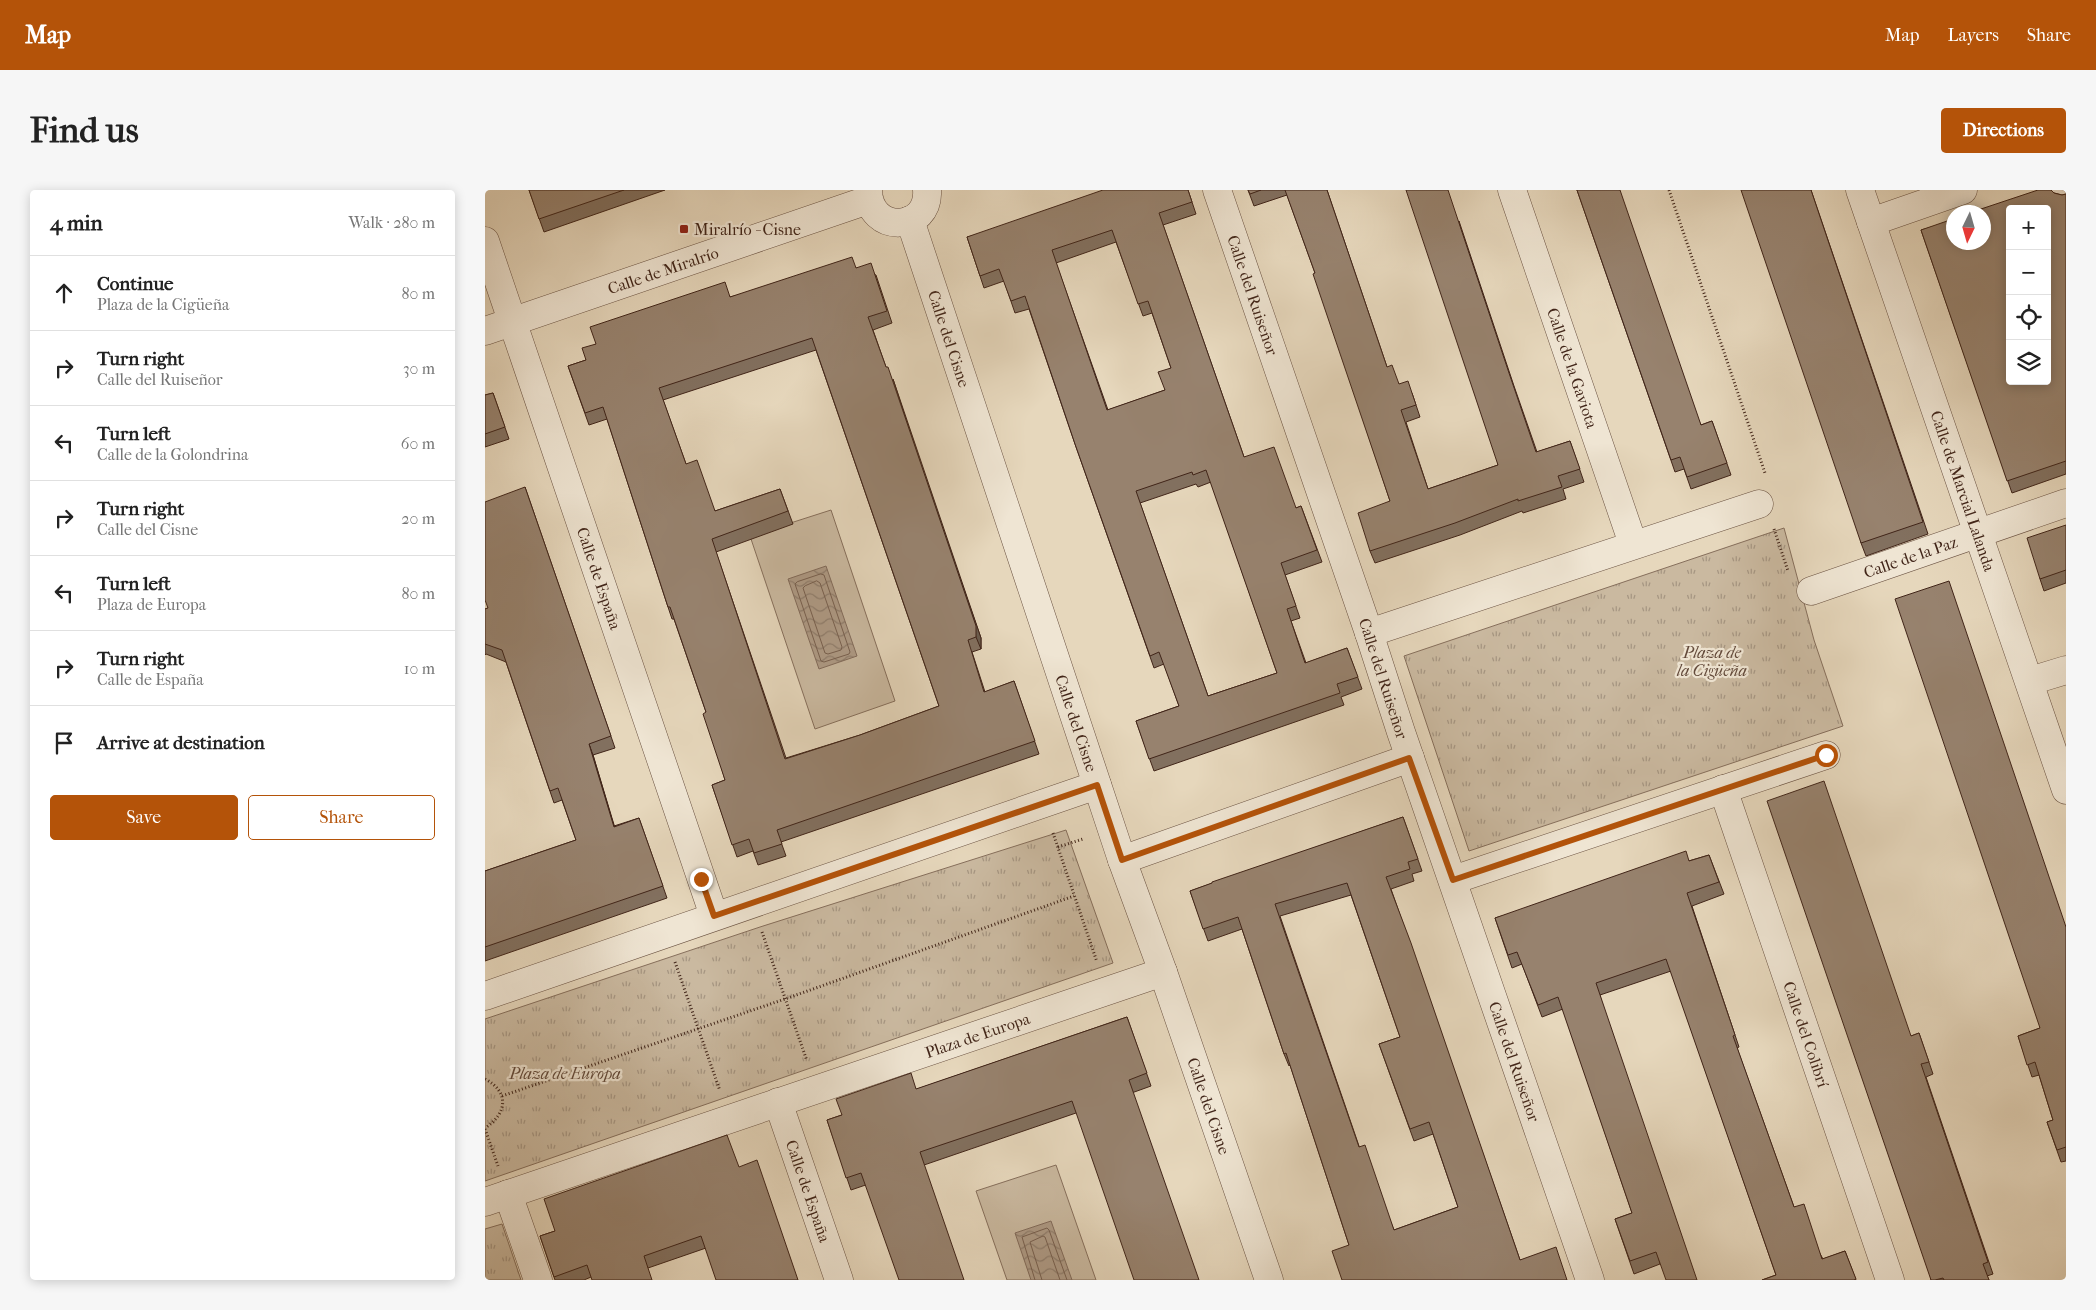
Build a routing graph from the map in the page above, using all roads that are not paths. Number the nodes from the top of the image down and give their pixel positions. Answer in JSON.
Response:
{"nodes":[{"id":1,"x":927,"y":190,"type":"edge"},
{"id":2,"x":1217,"y":190,"type":"edge"},
{"id":3,"x":1512,"y":190,"type":"edge"},
{"id":4,"x":1860,"y":190,"type":"edge"},
{"id":5,"x":1963,"y":190,"type":"edge"},
{"id":6,"x":868,"y":195,"type":"edge"},
{"id":7,"x":910,"y":220,"type":"junction"},
{"id":8,"x":1871,"y":222,"type":"junction"},
{"id":9,"x":485,"y":241,"type":"edge"},
{"id":10,"x":511,"y":322,"type":"junction"},
{"id":11,"x":485,"y":332,"type":"edge"},
{"id":12,"x":1764,"y":501,"type":"road end"},
{"id":13,"x":2066,"y":502,"type":"edge"},
{"id":14,"x":1979,"y":533,"type":"junction"},
{"id":15,"x":1633,"y":544,"type":"junction"},
{"id":16,"x":1811,"y":591,"type":"road end"},
{"id":17,"x":1369,"y":633,"type":"junction"},
{"id":18,"x":2066,"y":670,"type":"edge"},
{"id":19,"x":2030,"y":681,"type":"junction"},
{"id":20,"x":1826,"y":755,"type":"dead end"},
{"id":21,"x":1409,"y":758,"type":"junction"},
{"id":22,"x":1097,"y":785,"type":"junction"},
{"id":23,"x":1723,"y":789,"type":"junction"},
{"id":24,"x":2066,"y":790,"type":"edge"},
{"id":25,"x":1122,"y":860,"type":"junction"},
{"id":26,"x":1453,"y":880,"type":"junction"},
{"id":27,"x":714,"y":916,"type":"junction"},
{"id":28,"x":1163,"y":972,"type":"junction"},
{"id":29,"x":485,"y":996,"type":"edge"},
{"id":30,"x":778,"y":1102,"type":"junction"},
{"id":31,"x":496,"y":1198,"type":"edge"},
{"id":32,"x":538,"y":1280,"type":"edge"},
{"id":33,"x":839,"y":1280,"type":"edge"},
{"id":34,"x":1269,"y":1280,"type":"edge"},
{"id":35,"x":1590,"y":1280,"type":"edge"},
{"id":36,"x":1890,"y":1280,"type":"edge"}],
"edges":[{"from":1,"to":7,"type":"street"},
{"from":2,"to":17,"type":"street","name":"Calle del Ruiseñor"},
{"from":3,"to":15,"type":"street","name":"Calle de la Gaviota"},
{"from":4,"to":8,"type":"street","name":"Calle de Marcial Lalanda"},
{"from":5,"to":8,"type":"street"},
{"from":6,"to":7,"type":"street"},
{"from":6,"to":10,"type":"street","name":"Calle de Miralrío"},
{"from":7,"to":22,"type":"street","name":"Calle del Cisne"},
{"from":8,"to":14,"type":"street","name":"Calle de Marcial Lalanda"},
{"from":9,"to":10,"type":"street","name":"Calle de España"},
{"from":10,"to":11,"type":"street","name":"Calle de Miralrío"},
{"from":10,"to":27,"type":"street","name":"Calle de España"},
{"from":12,"to":15,"type":"street"},
{"from":13,"to":14,"type":"street","name":"Calle de la Paz"},
{"from":14,"to":16,"type":"street","name":"Calle de la Paz"},
{"from":14,"to":19,"type":"street","name":"Calle de Marcial Lalanda"},
{"from":15,"to":17,"type":"street"},
{"from":17,"to":21,"type":"street","name":"Calle del Ruiseñor"},
{"from":18,"to":19,"type":"street"},
{"from":19,"to":24,"type":"street","name":"Calle de Marcial Lalanda"},
{"from":20,"to":23,"type":"street"},
{"from":21,"to":25,"type":"street"},
{"from":21,"to":26,"type":"street","name":"Calle del Ruiseñor"},
{"from":22,"to":25,"type":"street","name":"Calle del Cisne"},
{"from":22,"to":27,"type":"street"},
{"from":23,"to":26,"type":"street"},
{"from":23,"to":36,"type":"street","name":"Calle del Colibrí"},
{"from":25,"to":28,"type":"street","name":"Calle del Cisne"},
{"from":26,"to":35,"type":"street","name":"Calle del Ruiseñor"},
{"from":27,"to":29,"type":"street"},
{"from":28,"to":30,"type":"street","name":"Plaza de Europa"},
{"from":28,"to":34,"type":"street","name":"Calle del Cisne"},
{"from":30,"to":31,"type":"street","name":"Plaza de Europa"},
{"from":30,"to":33,"type":"street","name":"Calle de España"},
{"from":31,"to":32,"type":"street"}]}
